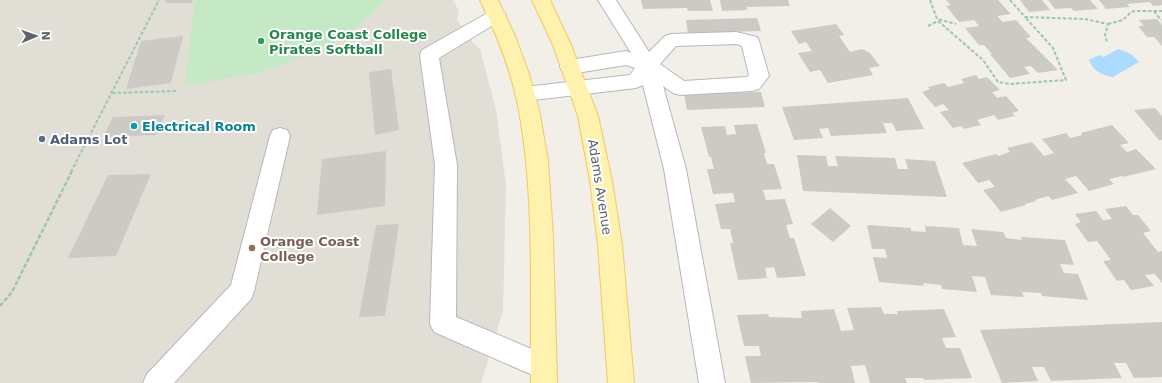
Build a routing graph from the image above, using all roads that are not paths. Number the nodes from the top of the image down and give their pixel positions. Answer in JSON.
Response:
{"nodes":[{"id":1,"x":541,"y":0,"type":"edge"},
{"id":2,"x":607,"y":0,"type":"edge"},
{"id":3,"x":493,"y":7,"type":"edge"},
{"id":4,"x":648,"y":65,"type":"junction"},
{"id":5,"x":570,"y":66,"type":"junction"},
{"id":6,"x":579,"y":89,"type":"junction"},
{"id":7,"x":525,"y":94,"type":"junction"},
{"id":8,"x":280,"y":136,"type":"dead end"},
{"id":9,"x":544,"y":375,"type":"edge"},
{"id":10,"x":156,"y":383,"type":"edge"},
{"id":11,"x":621,"y":383,"type":"edge"},
{"id":12,"x":712,"y":383,"type":"edge"}],
"edges":[{"from":1,"to":5,"type":"main road","name":"Adams Avenue"},
{"from":2,"to":4,"type":"lane"},
{"from":3,"to":7,"type":"main road"},
{"from":3,"to":9,"type":"lane"},
{"from":4,"to":4,"type":"lane"},
{"from":4,"to":5,"type":"lane"},
{"from":4,"to":6,"type":"lane"},
{"from":4,"to":12,"type":"lane"},
{"from":5,"to":6,"type":"main road","name":"Adams Avenue"},
{"from":6,"to":7,"type":"lane"},
{"from":6,"to":11,"type":"main road","name":"Adams Avenue"},
{"from":7,"to":9,"type":"main road"},
{"from":8,"to":10,"type":"lane"}]}
